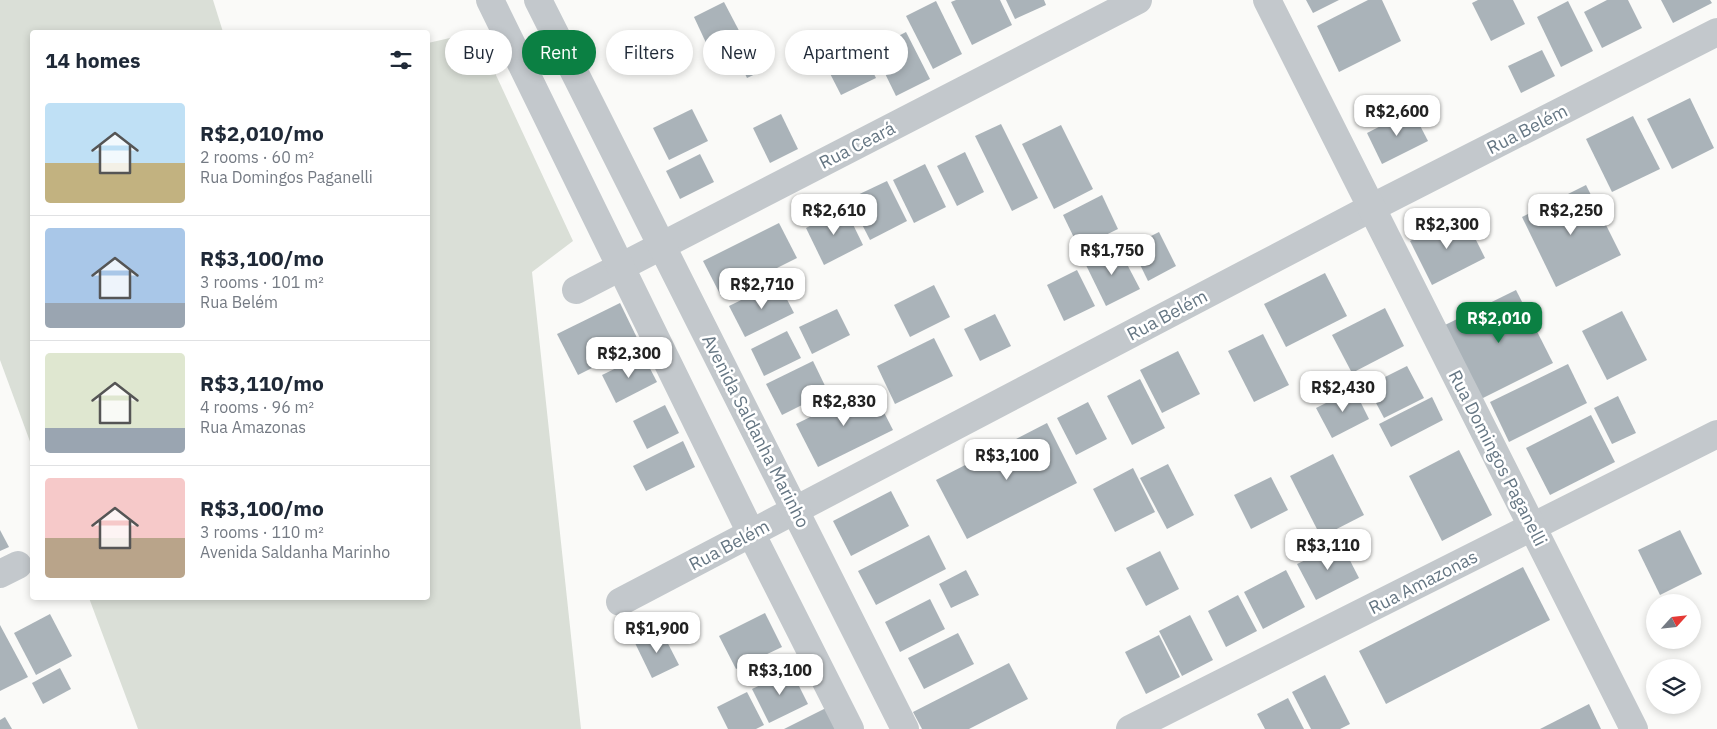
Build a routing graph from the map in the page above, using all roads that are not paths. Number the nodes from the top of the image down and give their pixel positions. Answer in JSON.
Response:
{"nodes":[{"id":1,"x":490,"y":0,"type":"edge"},
{"id":2,"x":538,"y":0,"type":"edge"},
{"id":3,"x":1138,"y":0,"type":"edge"},
{"id":4,"x":1267,"y":0,"type":"edge"},
{"id":5,"x":1717,"y":32,"type":"edge"},
{"id":6,"x":1372,"y":208,"type":"junction"},
{"id":7,"x":662,"y":246,"type":"junction"},
{"id":8,"x":622,"y":267,"type":"junction"},
{"id":9,"x":576,"y":290,"type":"dead end"},
{"id":10,"x":1717,"y":434,"type":"edge"},
{"id":11,"x":795,"y":510,"type":"junction"},
{"id":12,"x":1532,"y":527,"type":"junction"},
{"id":13,"x":751,"y":533,"type":"junction"},
{"id":14,"x":620,"y":602,"type":"dead end"},
{"id":15,"x":850,"y":729,"type":"edge"},
{"id":16,"x":906,"y":729,"type":"edge"},
{"id":17,"x":1130,"y":729,"type":"edge"},
{"id":18,"x":1634,"y":729,"type":"edge"}],
"edges":[{"from":1,"to":8,"type":"street"},
{"from":2,"to":7,"type":"street","name":"Avenida Saldanha Marinho"},
{"from":3,"to":7,"type":"street","name":"Rua Ceará"},
{"from":4,"to":6,"type":"street","name":"Rua Domingos Paganelli"},
{"from":5,"to":6,"type":"street","name":"Rua Belém"},
{"from":6,"to":11,"type":"street","name":"Rua Belém"},
{"from":6,"to":12,"type":"street","name":"Rua Domingos Paganelli"},
{"from":7,"to":8,"type":"street","name":"Rua Ceará"},
{"from":7,"to":11,"type":"street","name":"Avenida Saldanha Marinho"},
{"from":8,"to":9,"type":"street","name":"Rua Ceará"},
{"from":8,"to":13,"type":"street"},
{"from":10,"to":12,"type":"street","name":"Rua Amazonas"},
{"from":11,"to":13,"type":"street","name":"Rua Belém"},
{"from":11,"to":16,"type":"street","name":"Avenida Saldanha Marinho"},
{"from":12,"to":17,"type":"street","name":"Rua Amazonas"},
{"from":12,"to":18,"type":"street","name":"Rua Domingos Paganelli"},
{"from":13,"to":14,"type":"street","name":"Rua Belém"},
{"from":13,"to":15,"type":"street"}]}
